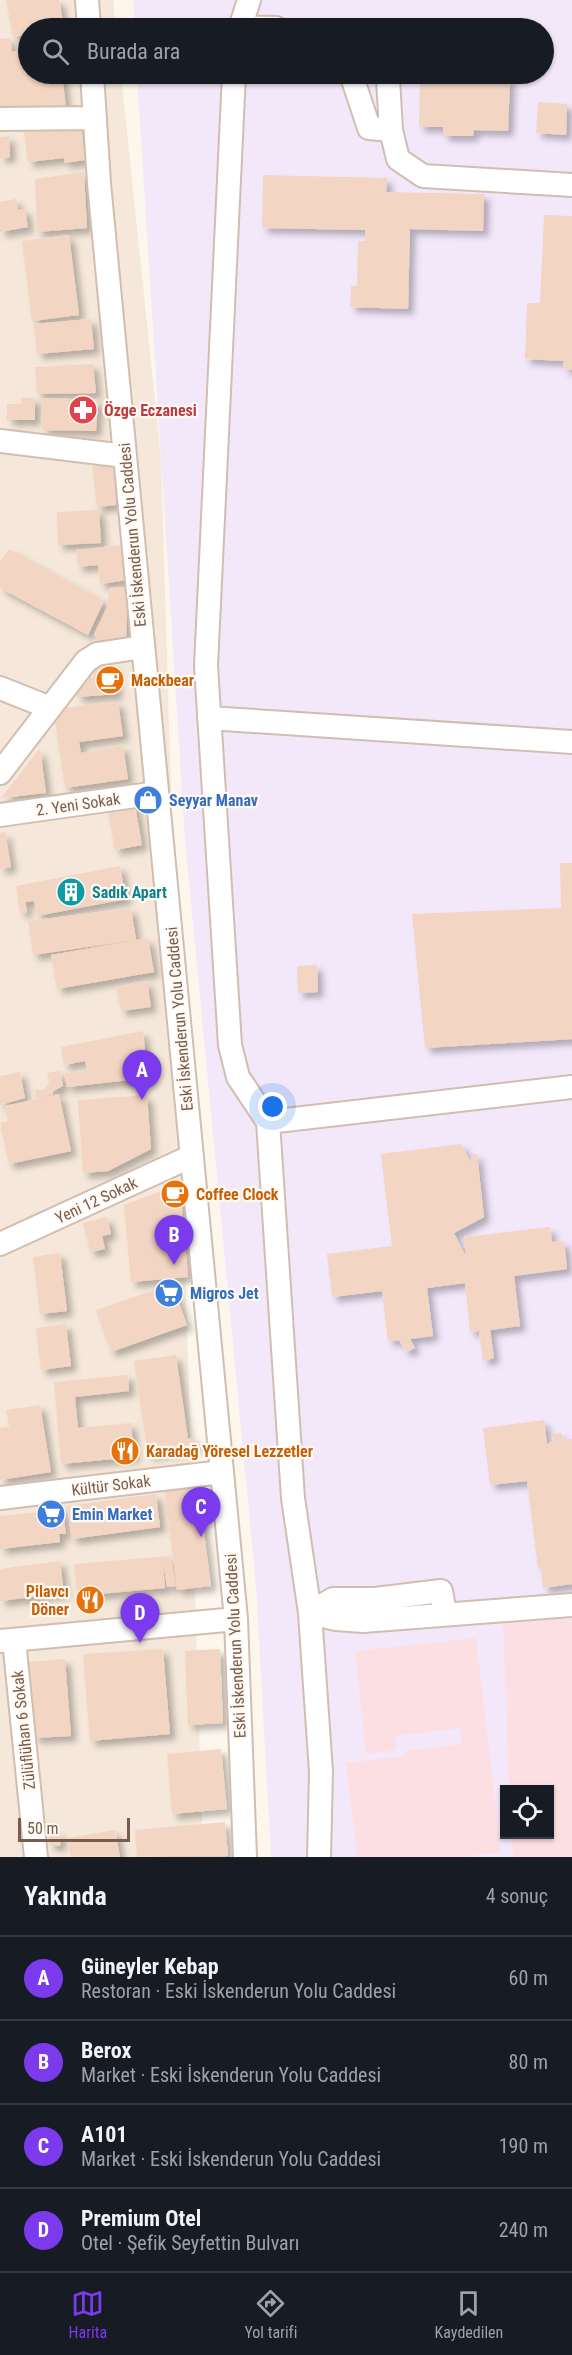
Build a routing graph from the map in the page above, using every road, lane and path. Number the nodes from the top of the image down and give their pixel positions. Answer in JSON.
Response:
{"nodes":[{"id":1,"x":87,"y":0,"type":"edge"},
{"id":2,"x":234,"y":0,"type":"edge"},
{"id":3,"x":249,"y":0,"type":"edge"},
{"id":4,"x":88,"y":18,"type":"edge"},
{"id":5,"x":237,"y":18,"type":"edge"},
{"id":6,"x":242,"y":18,"type":"edge"},
{"id":7,"x":93,"y":84,"type":"edge"},
{"id":8,"x":234,"y":84,"type":"edge"},
{"id":9,"x":354,"y":84,"type":"edge"},
{"id":10,"x":387,"y":84,"type":"edge"},
{"id":11,"x":95,"y":118,"type":"junction"},
{"id":12,"x":0,"y":119,"type":"edge"},
{"id":13,"x":391,"y":130,"type":"junction"},
{"id":14,"x":572,"y":185,"type":"edge"},
{"id":15,"x":0,"y":441,"type":"edge"},
{"id":16,"x":125,"y":456,"type":"junction"},
{"id":17,"x":143,"y":647,"type":"junction"},
{"id":18,"x":0,"y":688,"type":"edge"},
{"id":19,"x":48,"y":707,"type":"junction"},
{"id":20,"x":209,"y":718,"type":"junction"},
{"id":21,"x":572,"y":742,"type":"edge"},
{"id":22,"x":0,"y":773,"type":"edge"},
{"id":23,"x":157,"y":793,"type":"junction"},
{"id":24,"x":0,"y":815,"type":"edge"},
{"id":25,"x":572,"y":1087,"type":"edge"},
{"id":26,"x":268,"y":1122,"type":"junction"},
{"id":27,"x":192,"y":1156,"type":"junction"},
{"id":28,"x":0,"y":1244,"type":"edge"},
{"id":29,"x":222,"y":1472,"type":"junction"},
{"id":30,"x":0,"y":1498,"type":"edge"},
{"id":31,"x":572,"y":1605,"type":"edge"},
{"id":32,"x":310,"y":1613,"type":"junction"},
{"id":33,"x":236,"y":1619,"type":"junction"},
{"id":34,"x":7,"y":1640,"type":"edge"},
{"id":35,"x":36,"y":1857,"type":"edge"},
{"id":36,"x":245,"y":1857,"type":"edge"},
{"id":37,"x":319,"y":1857,"type":"edge"}],
"edges":[{"from":1,"to":4,"type":"street"},
{"from":2,"to":5,"type":"street"},
{"from":3,"to":6,"type":"street"},
{"from":7,"to":11,"type":"street","name":"Eski İskenderun Yolu Caddesi"},
{"from":8,"to":20,"type":"street"},
{"from":9,"to":13,"type":"street"},
{"from":10,"to":13,"type":"street"},
{"from":11,"to":12,"type":"street"},
{"from":11,"to":16,"type":"street","name":"Eski İskenderun Yolu Caddesi"},
{"from":13,"to":14,"type":"street"},
{"from":15,"to":16,"type":"street"},
{"from":16,"to":17,"type":"street","name":"Eski İskenderun Yolu Caddesi"},
{"from":17,"to":19,"type":"street"},
{"from":17,"to":23,"type":"street","name":"Eski İskenderun Yolu Caddesi"},
{"from":18,"to":19,"type":"street"},
{"from":19,"to":22,"type":"street"},
{"from":20,"to":21,"type":"street"},
{"from":20,"to":26,"type":"street"},
{"from":23,"to":24,"type":"street","name":"2. Yeni Sokak"},
{"from":23,"to":27,"type":"street","name":"Eski İskenderun Yolu Caddesi"},
{"from":25,"to":26,"type":"street"},
{"from":26,"to":32,"type":"street"},
{"from":27,"to":28,"type":"street","name":"Yeni 12 Sokak"},
{"from":27,"to":29,"type":"street","name":"Eski İskenderun Yolu Caddesi"},
{"from":29,"to":30,"type":"street","name":"Kültür Sokak"},
{"from":29,"to":33,"type":"street","name":"Eski İskenderun Yolu Caddesi"},
{"from":31,"to":32,"type":"street"},
{"from":32,"to":37,"type":"street"},
{"from":33,"to":34,"type":"street"},
{"from":33,"to":36,"type":"street","name":"Eski İskenderun Yolu Caddesi"},
{"from":34,"to":35,"type":"street","name":"Zülüflühan 6 Sokak"}]}
